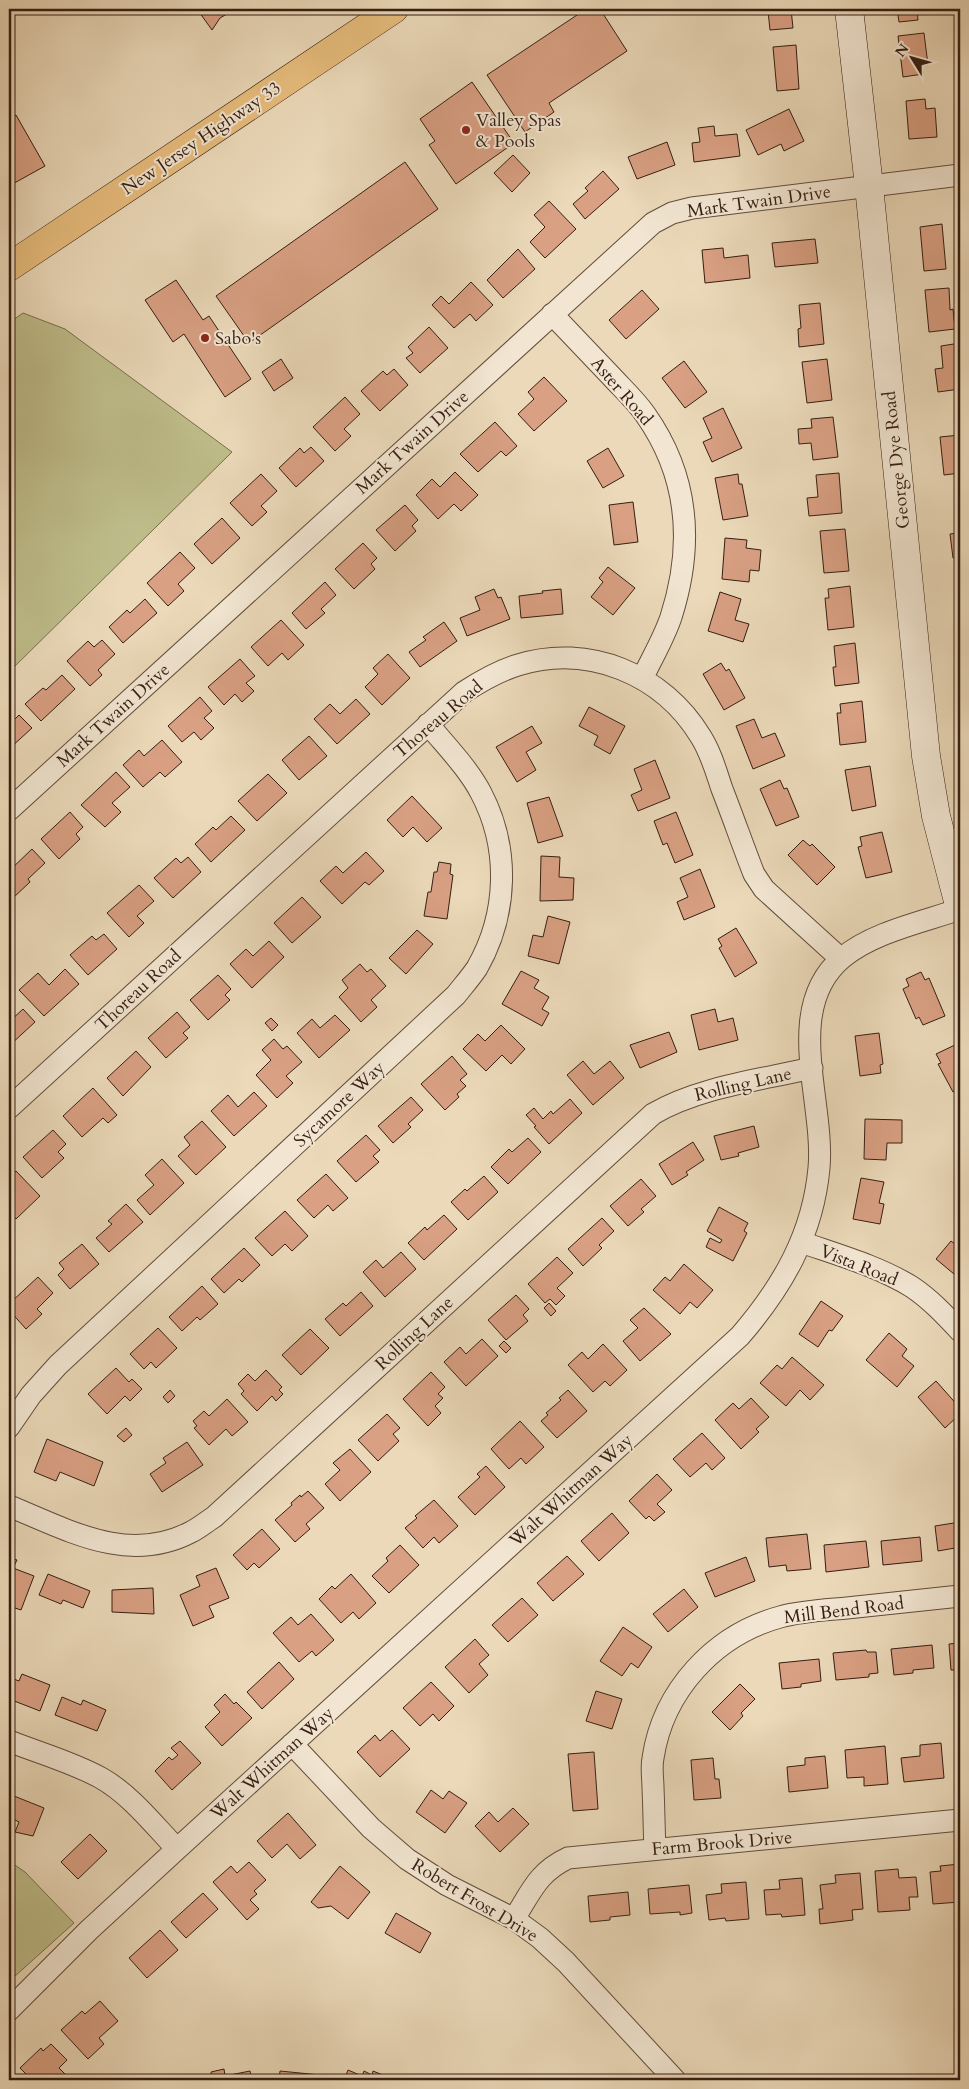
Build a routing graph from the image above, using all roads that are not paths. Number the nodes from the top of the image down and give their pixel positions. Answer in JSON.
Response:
{"nodes":[{"id":1,"x":394,"y":9,"type":"edge"},
{"id":2,"x":849,"y":9,"type":"edge"},
{"id":3,"x":960,"y":175,"type":"edge"},
{"id":4,"x":868,"y":186,"type":"junction"},
{"id":5,"x":9,"y":267,"type":"edge"},
{"id":6,"x":552,"y":314,"type":"junction"},
{"id":7,"x":642,"y":679,"type":"junction"},
{"id":8,"x":428,"y":724,"type":"junction"},
{"id":9,"x":9,"y":810,"type":"edge"},
{"id":10,"x":960,"y":908,"type":"edge"},
{"id":11,"x":841,"y":959,"type":"junction"},
{"id":12,"x":812,"y":1068,"type":"junction"},
{"id":13,"x":9,"y":1108,"type":"edge"},
{"id":14,"x":801,"y":1242,"type":"junction"},
{"id":15,"x":960,"y":1331,"type":"edge"},
{"id":16,"x":9,"y":1427,"type":"edge"},
{"id":17,"x":9,"y":1506,"type":"edge"},
{"id":18,"x":960,"y":1596,"type":"edge"},
{"id":19,"x":9,"y":1741,"type":"edge"},
{"id":20,"x":292,"y":1744,"type":"junction"},
{"id":21,"x":960,"y":1820,"type":"edge"},
{"id":22,"x":177,"y":1849,"type":"junction"},
{"id":23,"x":655,"y":1849,"type":"junction"},
{"id":24,"x":514,"y":1919,"type":"junction"},
{"id":25,"x":9,"y":2010,"type":"edge"},
{"id":26,"x":675,"y":2080,"type":"edge"}],
"edges":[{"from":1,"to":5,"type":"main road","name":"New Jersey Highway 33"},
{"from":2,"to":4,"type":"street","name":"George Dye Road"},
{"from":3,"to":4,"type":"street","name":"Mark Twain Drive"},
{"from":4,"to":6,"type":"street","name":"Mark Twain Drive"},
{"from":4,"to":10,"type":"street","name":"George Dye Road"},
{"from":6,"to":7,"type":"street","name":"Aster Road"},
{"from":6,"to":9,"type":"street","name":"Mark Twain Drive"},
{"from":7,"to":8,"type":"street","name":"Thoreau Road"},
{"from":7,"to":11,"type":"street","name":"Thoreau Road"},
{"from":8,"to":13,"type":"street","name":"Thoreau Road"},
{"from":8,"to":16,"type":"street","name":"Sycamore Way"},
{"from":10,"to":11,"type":"street","name":"Walt Whitman Way"},
{"from":11,"to":12,"type":"street","name":"Walt Whitman Way"},
{"from":12,"to":14,"type":"street","name":"Walt Whitman Way"},
{"from":12,"to":17,"type":"street","name":"Rolling Lane"},
{"from":14,"to":15,"type":"street","name":"Vista Road"},
{"from":14,"to":20,"type":"street","name":"Walt Whitman Way"},
{"from":18,"to":23,"type":"street","name":"Mill Bend Road"},
{"from":19,"to":22,"type":"street"},
{"from":20,"to":22,"type":"street","name":"Walt Whitman Way"},
{"from":20,"to":24,"type":"street","name":"Robert Frost Drive"},
{"from":21,"to":23,"type":"street","name":"Farm Brook Drive"},
{"from":22,"to":25,"type":"street","name":"Walt Whitman Way"},
{"from":23,"to":24,"type":"street","name":"Farm Brook Drive"},
{"from":24,"to":26,"type":"street","name":"Robert Frost Drive"}]}
